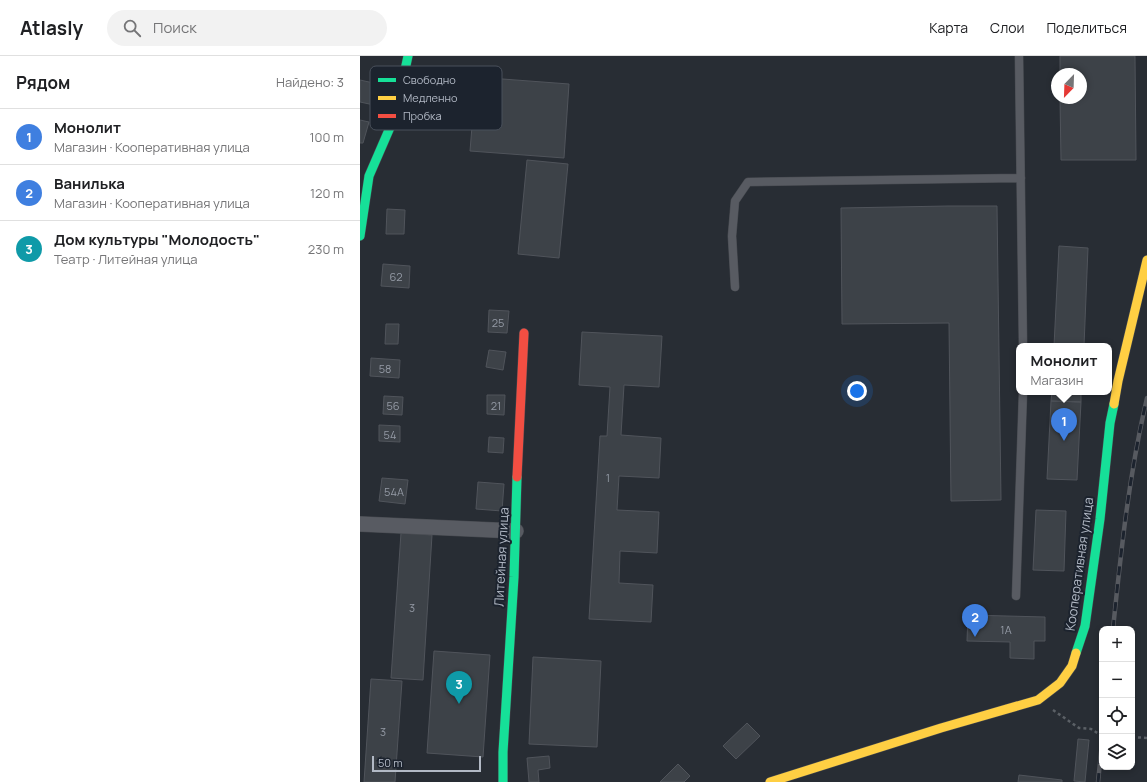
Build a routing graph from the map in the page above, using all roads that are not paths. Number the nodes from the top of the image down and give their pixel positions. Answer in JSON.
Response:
{"nodes":[{"id":1,"x":408,"y":56,"type":"edge"},
{"id":2,"x":1019,"y":56,"type":"edge"},
{"id":3,"x":406,"y":66,"type":"edge"},
{"id":4,"x":389,"y":130,"type":"edge"},
{"id":5,"x":1021,"y":178,"type":"junction"},
{"id":6,"x":360,"y":236,"type":"edge"},
{"id":7,"x":1147,"y":260,"type":"edge"},
{"id":8,"x":734,"y":287,"type":"dead end"},
{"id":9,"x":524,"y":333,"type":"dead end"},
{"id":10,"x":1023,"y":343,"type":"edge"},
{"id":11,"x":1023,"y":395,"type":"edge"},
{"id":12,"x":360,"y":524,"type":"edge"},
{"id":13,"x":516,"y":531,"type":"junction"},
{"id":14,"x":1016,"y":596,"type":"dead end"},
{"id":15,"x":503,"y":782,"type":"edge"},
{"id":16,"x":770,"y":782,"type":"edge"}],
"edges":[{"from":1,"to":3,"type":"street"},
{"from":2,"to":5,"type":"lane"},
{"from":4,"to":6,"type":"street"},
{"from":5,"to":8,"type":"lane"},
{"from":5,"to":10,"type":"lane"},
{"from":7,"to":16,"type":"street","name":"Кооперативная улица"},
{"from":9,"to":13,"type":"street","name":"Литейная улица"},
{"from":11,"to":14,"type":"lane"},
{"from":12,"to":13,"type":"street"},
{"from":13,"to":15,"type":"street","name":"Литейная улица"}]}
